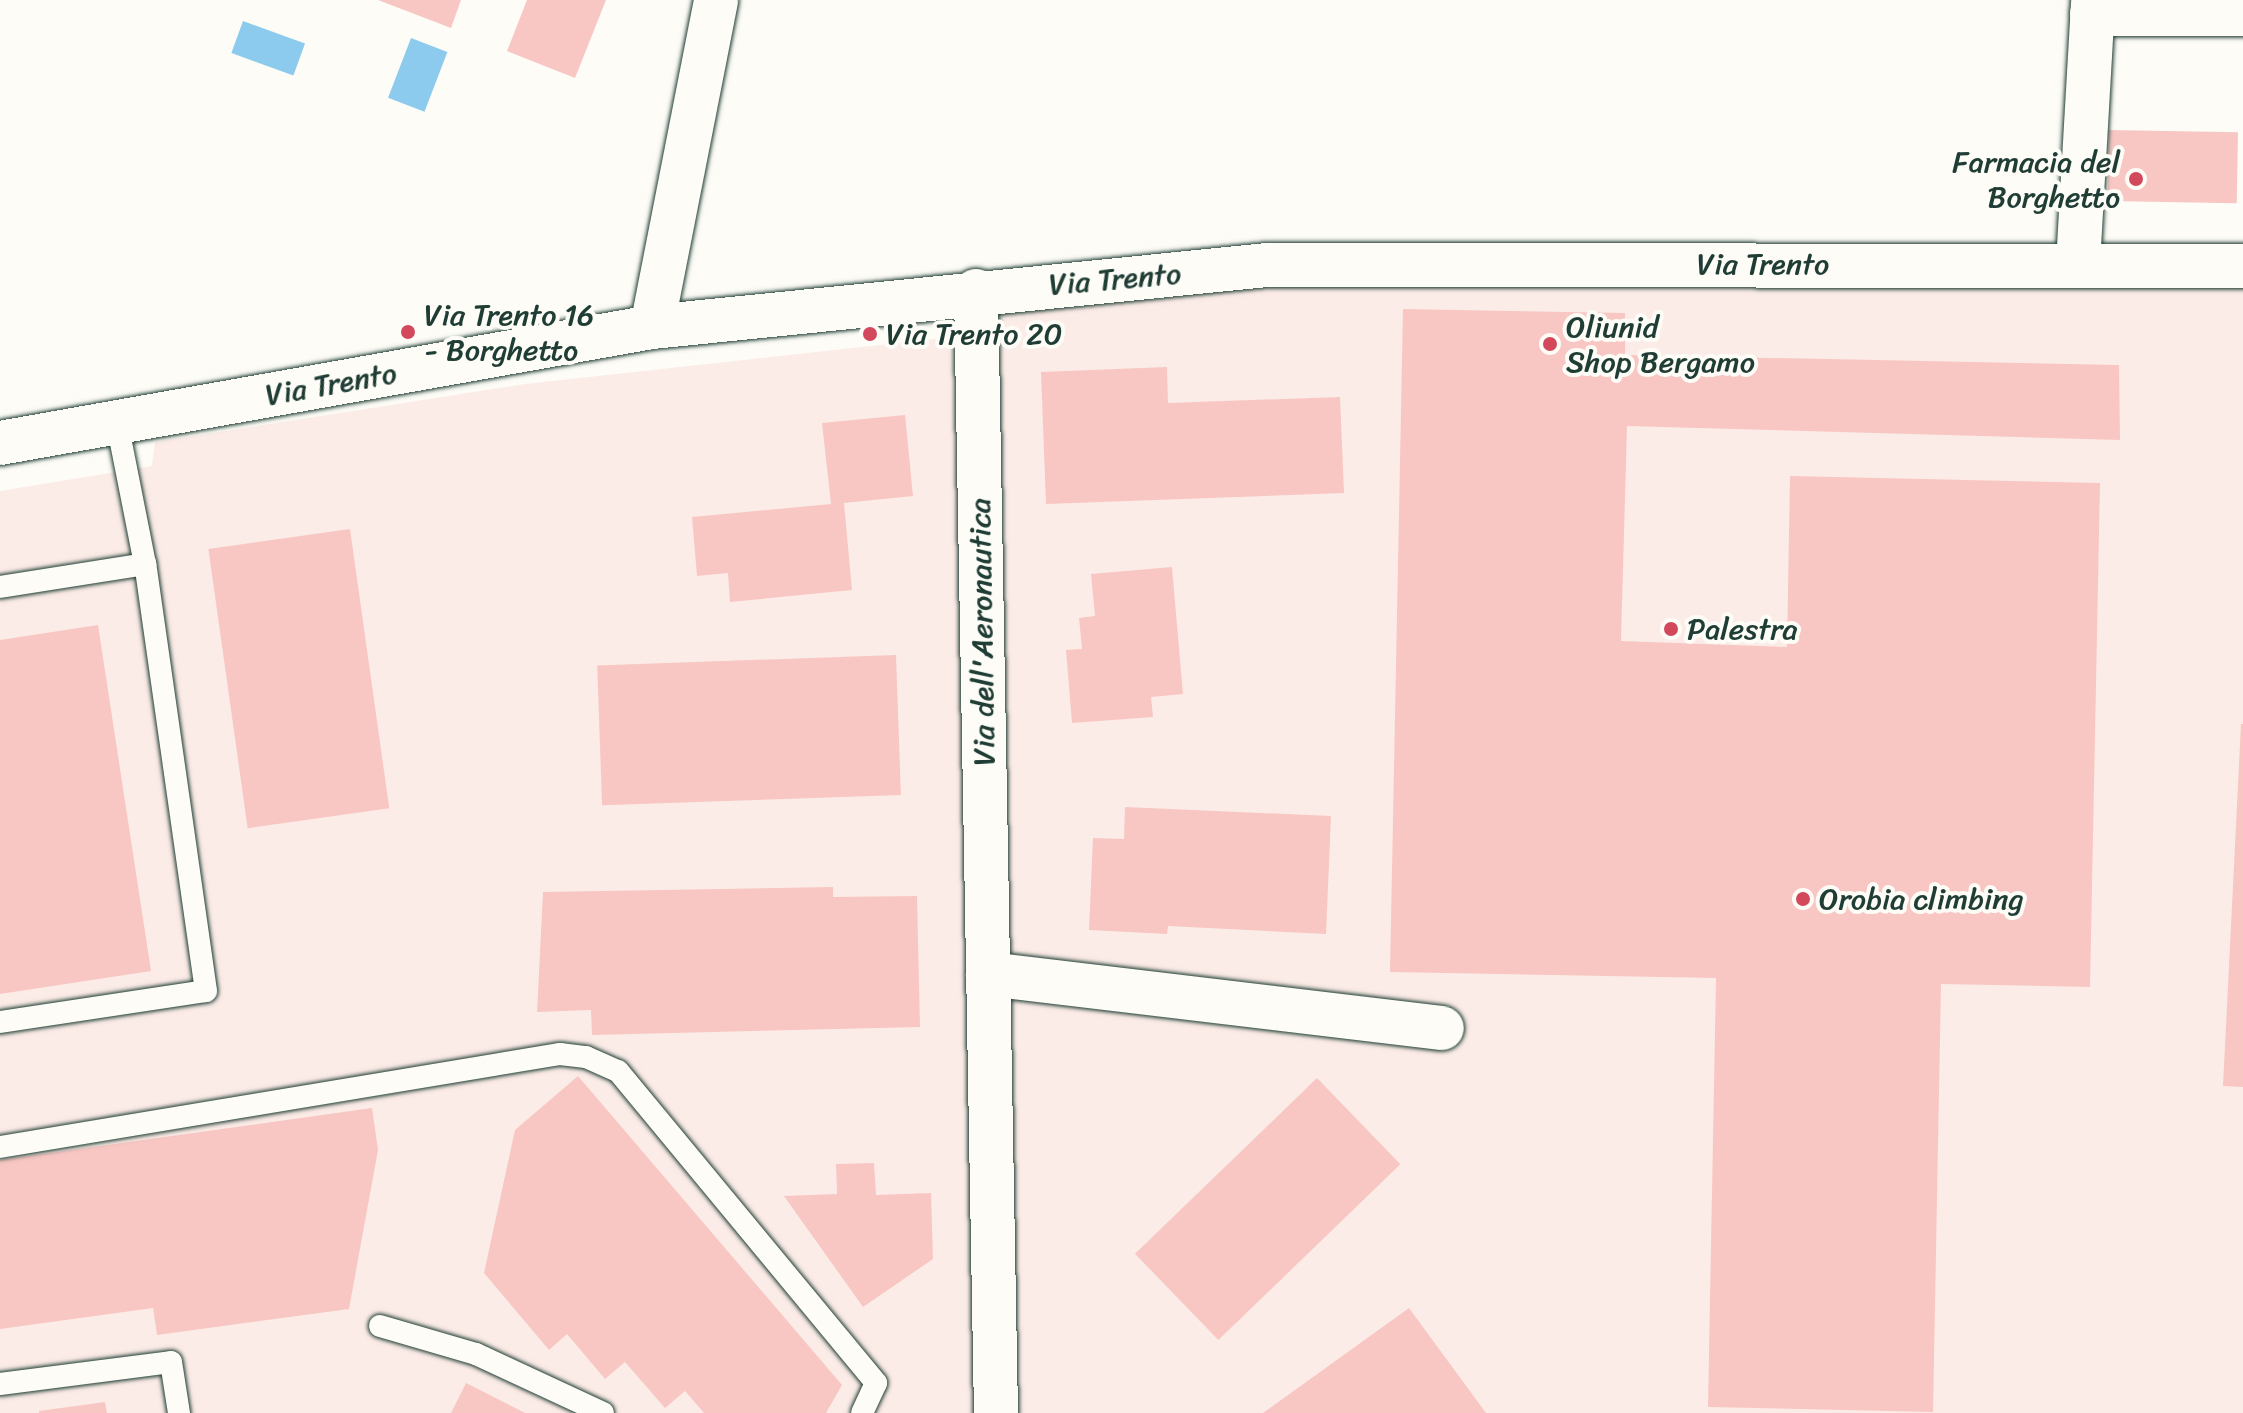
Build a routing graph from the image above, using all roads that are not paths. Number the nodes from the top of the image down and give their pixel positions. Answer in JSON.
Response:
{"nodes":[{"id":1,"x":716,"y":0,"type":"edge"},
{"id":2,"x":2093,"y":7,"type":"edge"},
{"id":3,"x":2243,"y":14,"type":"edge"},
{"id":4,"x":2078,"y":264,"type":"junction"},
{"id":5,"x":2243,"y":266,"type":"edge"},
{"id":6,"x":976,"y":291,"type":"junction"},
{"id":7,"x":652,"y":327,"type":"junction"},
{"id":8,"x":117,"y":423,"type":"junction"},
{"id":9,"x":0,"y":443,"type":"edge"},
{"id":10,"x":145,"y":564,"type":"junction"},
{"id":11,"x":0,"y":587,"type":"edge"},
{"id":12,"x":988,"y":974,"type":"junction"},
{"id":13,"x":0,"y":1022,"type":"edge"},
{"id":14,"x":1442,"y":1028,"type":"dead end"},
{"id":15,"x":0,"y":1147,"type":"edge"},
{"id":16,"x":380,"y":1326,"type":"dead end"},
{"id":17,"x":0,"y":1384,"type":"edge"},
{"id":18,"x":179,"y":1413,"type":"edge"},
{"id":19,"x":603,"y":1413,"type":"edge"},
{"id":20,"x":862,"y":1413,"type":"edge"},
{"id":21,"x":996,"y":1413,"type":"edge"}],
"edges":[{"from":1,"to":7,"type":"street"},
{"from":2,"to":3,"type":"street"},
{"from":2,"to":4,"type":"street"},
{"from":4,"to":5,"type":"street","name":"Via Trento"},
{"from":4,"to":6,"type":"street","name":"Via Trento"},
{"from":6,"to":7,"type":"street","name":"Via Trento"},
{"from":6,"to":12,"type":"street","name":"Via dell'Aeronautica"},
{"from":7,"to":8,"type":"street","name":"Via Trento"},
{"from":8,"to":9,"type":"street","name":"Via Trento"},
{"from":8,"to":10,"type":"lane"},
{"from":10,"to":11,"type":"lane"},
{"from":10,"to":13,"type":"lane"},
{"from":12,"to":14,"type":"street"},
{"from":12,"to":21,"type":"street","name":"Via dell'Aeronautica"},
{"from":15,"to":20,"type":"lane"},
{"from":16,"to":19,"type":"lane"},
{"from":17,"to":18,"type":"lane"}]}
